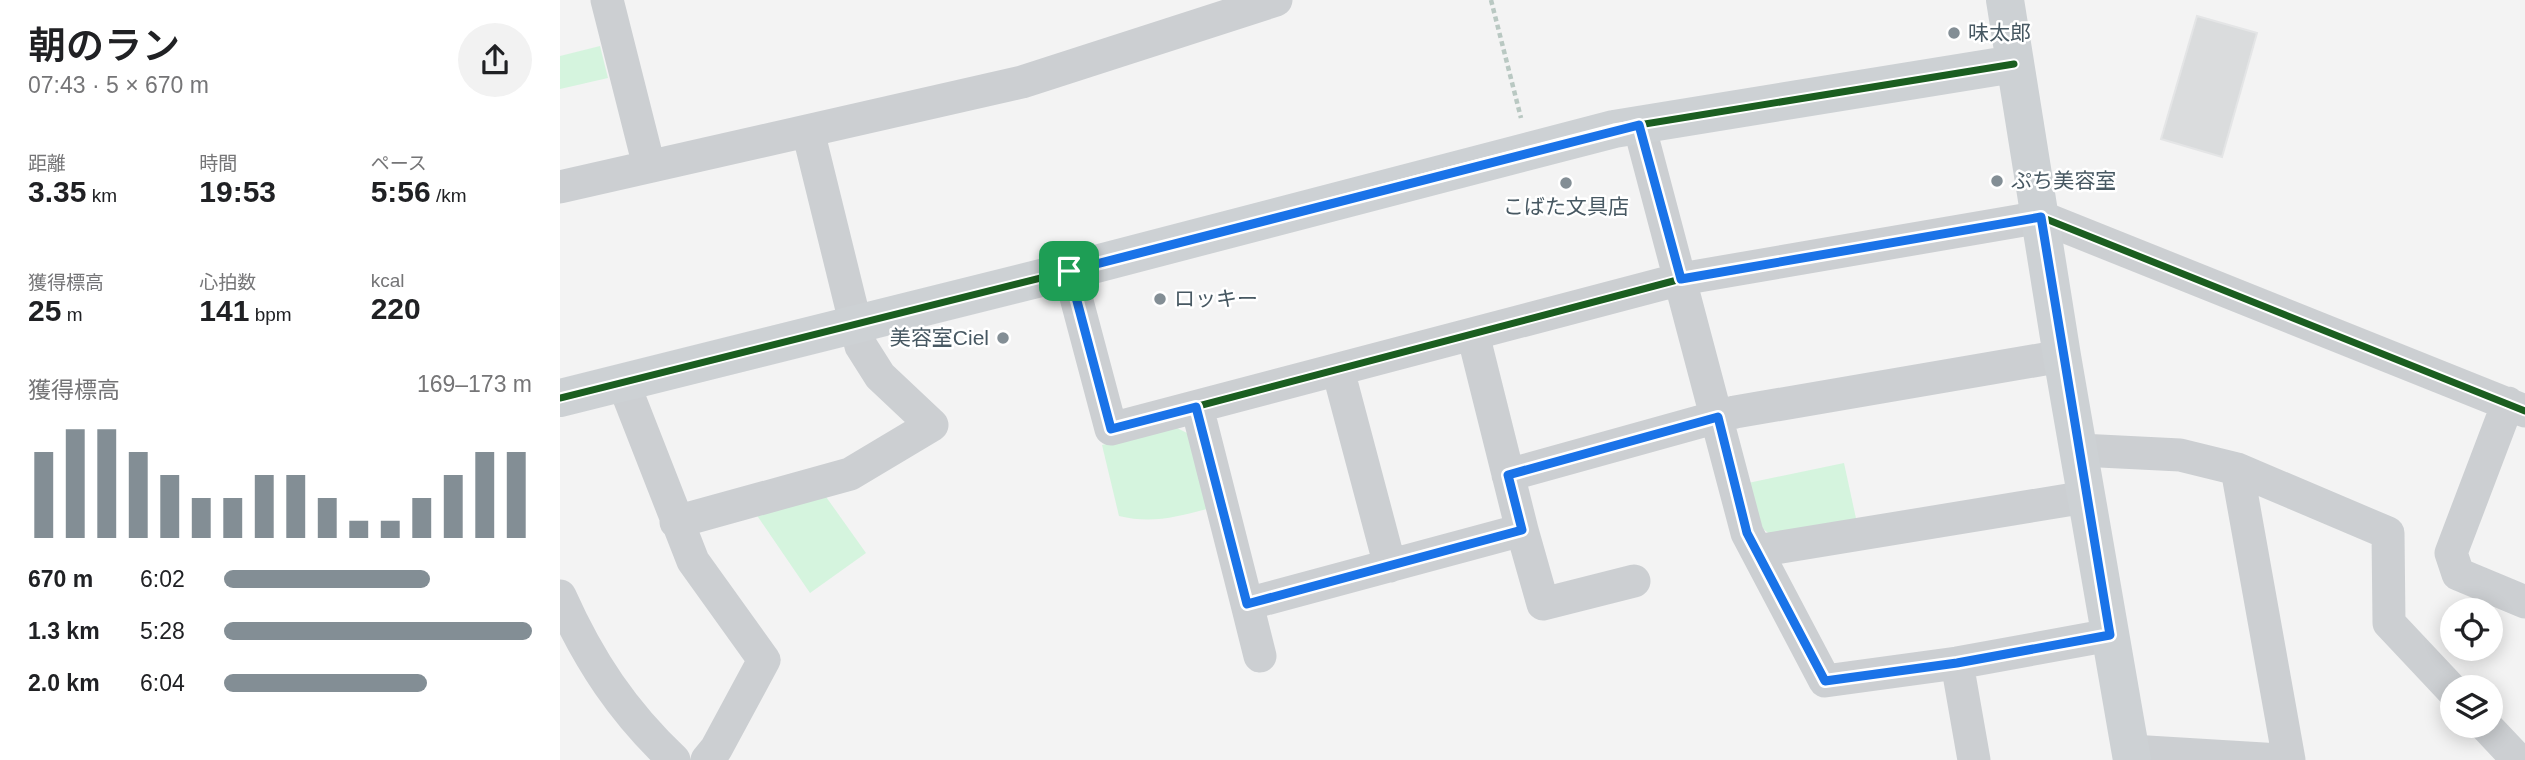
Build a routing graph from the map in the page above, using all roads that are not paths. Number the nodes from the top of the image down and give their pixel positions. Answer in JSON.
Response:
{"nodes":[{"id":1,"x":607,"y":0,"type":"edge"},
{"id":2,"x":1276,"y":0,"type":"edge"},
{"id":3,"x":2005,"y":0,"type":"edge"},
{"id":4,"x":1243,"y":5,"type":"edge"},
{"id":5,"x":2014,"y":64,"type":"junction"},
{"id":6,"x":1639,"y":125,"type":"junction"},
{"id":7,"x":808,"y":131,"type":"junction"},
{"id":8,"x":649,"y":166,"type":"junction"},
{"id":9,"x":560,"y":187,"type":"edge"},
{"id":10,"x":2041,"y":217,"type":"junction"},
{"id":11,"x":1069,"y":271,"type":"junction"},
{"id":12,"x":1681,"y":279,"type":"junction"},
{"id":13,"x":856,"y":324,"type":"junction"},
{"id":14,"x":1473,"y":334,"type":"junction"},
{"id":15,"x":2062,"y":356,"type":"junction"},
{"id":16,"x":1338,"y":370,"type":"junction"},
{"id":17,"x":623,"y":382,"type":"junction"},
{"id":18,"x":560,"y":398,"type":"edge"},
{"id":19,"x":1196,"y":407,"type":"junction"},
{"id":20,"x":2516,"y":407,"type":"edge"},
{"id":21,"x":1718,"y":417,"type":"junction"},
{"id":22,"x":2080,"y":450,"type":"junction"},
{"id":23,"x":2237,"y":469,"type":"junction"},
{"id":24,"x":1508,"y":475,"type":"junction"},
{"id":25,"x":2086,"y":497,"type":"junction"},
{"id":26,"x":676,"y":522,"type":"junction"},
{"id":27,"x":1522,"y":530,"type":"junction"},
{"id":28,"x":1757,"y":551,"type":"junction"},
{"id":29,"x":1390,"y":566,"type":"junction"},
{"id":30,"x":1634,"y":581,"type":"dead end"},
{"id":31,"x":560,"y":596,"type":"edge"},
{"id":32,"x":2525,"y":602,"type":"edge"},
{"id":33,"x":1247,"y":604,"type":"junction"},
{"id":34,"x":2110,"y":635,"type":"junction"},
{"id":35,"x":1260,"y":656,"type":"dead end"},
{"id":36,"x":1957,"y":663,"type":"junction"},
{"id":37,"x":2440,"y":677,"type":"edge"},
{"id":38,"x":2497,"y":738,"type":"edge"},
{"id":39,"x":2132,"y":755,"type":"edge"},
{"id":40,"x":674,"y":760,"type":"edge"},
{"id":41,"x":707,"y":760,"type":"edge"},
{"id":42,"x":1974,"y":760,"type":"edge"},
{"id":43,"x":2280,"y":760,"type":"edge"},
{"id":44,"x":2289,"y":760,"type":"edge"},
{"id":45,"x":2518,"y":760,"type":"edge"}],
"edges":[{"from":1,"to":8,"type":"street"},
{"from":2,"to":4,"type":"street"},
{"from":3,"to":5,"type":"street"},
{"from":4,"to":7,"type":"street"},
{"from":5,"to":6,"type":"street"},
{"from":5,"to":10,"type":"street"},
{"from":6,"to":11,"type":"street"},
{"from":6,"to":12,"type":"street"},
{"from":7,"to":8,"type":"street"},
{"from":7,"to":13,"type":"street"},
{"from":8,"to":9,"type":"street"},
{"from":10,"to":12,"type":"street"},
{"from":10,"to":15,"type":"street"},
{"from":10,"to":20,"type":"street"},
{"from":11,"to":13,"type":"street"},
{"from":11,"to":19,"type":"street"},
{"from":12,"to":14,"type":"street"},
{"from":12,"to":21,"type":"street"},
{"from":13,"to":17,"type":"street"},
{"from":13,"to":26,"type":"street"},
{"from":14,"to":16,"type":"street"},
{"from":14,"to":24,"type":"street"},
{"from":15,"to":21,"type":"street"},
{"from":15,"to":22,"type":"street"},
{"from":16,"to":19,"type":"street"},
{"from":16,"to":29,"type":"street"},
{"from":17,"to":18,"type":"street"},
{"from":17,"to":26,"type":"street"},
{"from":19,"to":33,"type":"street"},
{"from":20,"to":32,"type":"street"},
{"from":21,"to":24,"type":"street"},
{"from":21,"to":28,"type":"street"},
{"from":22,"to":23,"type":"street"},
{"from":22,"to":25,"type":"street"},
{"from":23,"to":37,"type":"street"},
{"from":23,"to":44,"type":"street"},
{"from":24,"to":27,"type":"street"},
{"from":25,"to":28,"type":"street"},
{"from":25,"to":34,"type":"street"},
{"from":26,"to":41,"type":"street"},
{"from":27,"to":29,"type":"street"},
{"from":27,"to":30,"type":"street"},
{"from":28,"to":36,"type":"street"},
{"from":29,"to":33,"type":"street"},
{"from":31,"to":40,"type":"street"},
{"from":33,"to":35,"type":"street"},
{"from":34,"to":36,"type":"street"},
{"from":34,"to":39,"type":"street"},
{"from":36,"to":42,"type":"street"},
{"from":38,"to":45,"type":"street"},
{"from":39,"to":43,"type":"street"}]}
